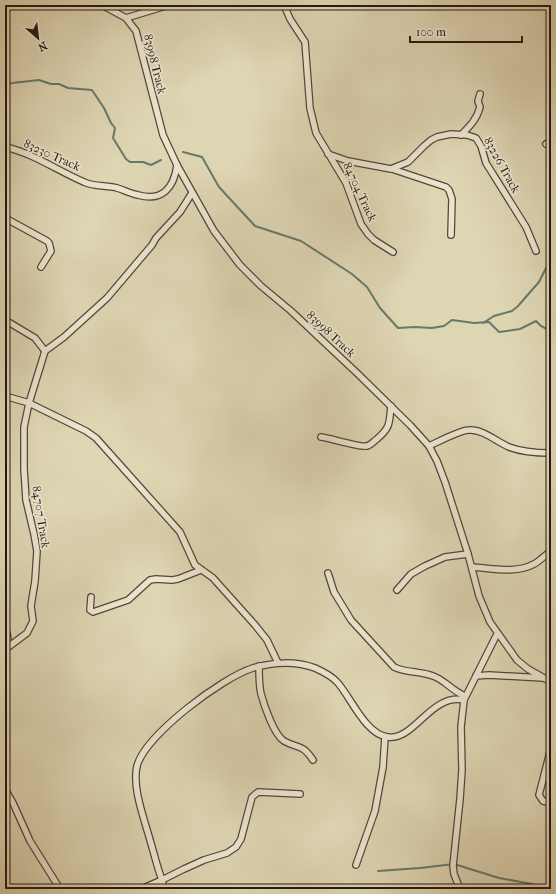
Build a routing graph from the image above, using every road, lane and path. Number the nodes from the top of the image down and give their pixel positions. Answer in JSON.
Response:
{"nodes":[{"id":1,"x":102,"y":5,"type":"edge"},
{"id":2,"x":169,"y":5,"type":"edge"},
{"id":3,"x":284,"y":5,"type":"edge"},
{"id":4,"x":126,"y":18,"type":"junction"},
{"id":5,"x":480,"y":94,"type":"dead end"},
{"id":6,"x":461,"y":135,"type":"junction"},
{"id":7,"x":5,"y":147,"type":"edge"},
{"id":8,"x":328,"y":154,"type":"junction"},
{"id":9,"x":177,"y":165,"type":"junction"},
{"id":10,"x":392,"y":169,"type":"junction"},
{"id":11,"x":192,"y":193,"type":"junction"},
{"id":12,"x":5,"y":218,"type":"edge"},
{"id":13,"x":451,"y":235,"type":"dead end"},
{"id":14,"x":536,"y":251,"type":"dead end"},
{"id":15,"x":393,"y":252,"type":"dead end"},
{"id":16,"x":41,"y":267,"type":"dead end"},
{"id":17,"x":5,"y":320,"type":"edge"},
{"id":18,"x":45,"y":351,"type":"junction"},
{"id":19,"x":5,"y":396,"type":"edge"},
{"id":20,"x":29,"y":403,"type":"junction"},
{"id":21,"x":390,"y":406,"type":"junction"},
{"id":22,"x":321,"y":437,"type":"dead end"},
{"id":23,"x":429,"y":446,"type":"junction"},
{"id":24,"x":551,"y":453,"type":"edge"},
{"id":25,"x":551,"y":551,"type":"edge"},
{"id":26,"x":468,"y":554,"type":"junction"},
{"id":27,"x":472,"y":567,"type":"junction"},
{"id":28,"x":201,"y":570,"type":"junction"},
{"id":29,"x":328,"y":573,"type":"dead end"},
{"id":30,"x":397,"y":590,"type":"dead end"},
{"id":31,"x":91,"y":597,"type":"dead end"},
{"id":32,"x":5,"y":628,"type":"edge"},
{"id":33,"x":498,"y":634,"type":"junction"},
{"id":34,"x":6,"y":648,"type":"edge"},
{"id":35,"x":278,"y":663,"type":"junction"},
{"id":36,"x":259,"y":666,"type":"junction"},
{"id":37,"x":476,"y":676,"type":"junction"},
{"id":38,"x":544,"y":678,"type":"junction"},
{"id":39,"x":551,"y":682,"type":"edge"},
{"id":40,"x":464,"y":698,"type":"junction"},
{"id":41,"x":551,"y":701,"type":"edge"},
{"id":42,"x":551,"y":729,"type":"edge"},
{"id":43,"x":384,"y":737,"type":"junction"},
{"id":44,"x":551,"y":748,"type":"edge"},
{"id":45,"x":313,"y":760,"type":"dead end"},
{"id":46,"x":5,"y":789,"type":"edge"},
{"id":47,"x":300,"y":794,"type":"dead end"},
{"id":48,"x":551,"y":803,"type":"edge"},
{"id":49,"x":356,"y":865,"type":"dead end"},
{"id":50,"x":162,"y":880,"type":"junction"},
{"id":51,"x":60,"y":889,"type":"edge"},
{"id":52,"x":141,"y":889,"type":"edge"},
{"id":53,"x":164,"y":889,"type":"edge"},
{"id":54,"x":460,"y":889,"type":"edge"}],
"edges":[{"from":1,"to":4,"type":"street","name":"83998 Track"},
{"from":2,"to":4,"type":"street"},
{"from":3,"to":8,"type":"street"},
{"from":4,"to":9,"type":"street","name":"83998 Track"},
{"from":5,"to":6,"type":"street"},
{"from":6,"to":10,"type":"street","name":"83226 Track"},
{"from":6,"to":14,"type":"street","name":"83226 Track"},
{"from":7,"to":9,"type":"street","name":"83230 Track"},
{"from":8,"to":10,"type":"street"},
{"from":8,"to":15,"type":"street","name":"84704 Track"},
{"from":9,"to":11,"type":"street","name":"83998 Track"},
{"from":10,"to":13,"type":"street"},
{"from":11,"to":18,"type":"street"},
{"from":11,"to":21,"type":"street","name":"83998 Track"},
{"from":12,"to":16,"type":"street"},
{"from":17,"to":18,"type":"street"},
{"from":18,"to":20,"type":"street","name":"84707 Track"},
{"from":19,"to":20,"type":"street"},
{"from":20,"to":28,"type":"street"},
{"from":20,"to":34,"type":"street","name":"84707 Track"},
{"from":21,"to":22,"type":"street"},
{"from":21,"to":23,"type":"street","name":"83998 Track"},
{"from":23,"to":24,"type":"street"},
{"from":23,"to":26,"type":"street","name":"83998 Track"},
{"from":25,"to":27,"type":"street"},
{"from":26,"to":27,"type":"street","name":"83998 Track"},
{"from":26,"to":30,"type":"street"},
{"from":27,"to":33,"type":"street","name":"83998 Track"},
{"from":28,"to":31,"type":"street"},
{"from":28,"to":35,"type":"street"},
{"from":29,"to":40,"type":"street"},
{"from":32,"to":34,"type":"street"},
{"from":33,"to":37,"type":"street"},
{"from":33,"to":38,"type":"street","name":"83998 Track"},
{"from":35,"to":36,"type":"street"},
{"from":35,"to":43,"type":"street"},
{"from":36,"to":45,"type":"street"},
{"from":36,"to":50,"type":"street"},
{"from":37,"to":38,"type":"street"},
{"from":37,"to":40,"type":"street"},
{"from":38,"to":39,"type":"street","name":"83998 Track"},
{"from":40,"to":43,"type":"street"},
{"from":40,"to":54,"type":"street"},
{"from":41,"to":42,"type":"street"},
{"from":43,"to":49,"type":"street"},
{"from":44,"to":48,"type":"street"},
{"from":46,"to":51,"type":"street"},
{"from":47,"to":50,"type":"street"},
{"from":50,"to":52,"type":"street"},
{"from":50,"to":53,"type":"street"}]}
